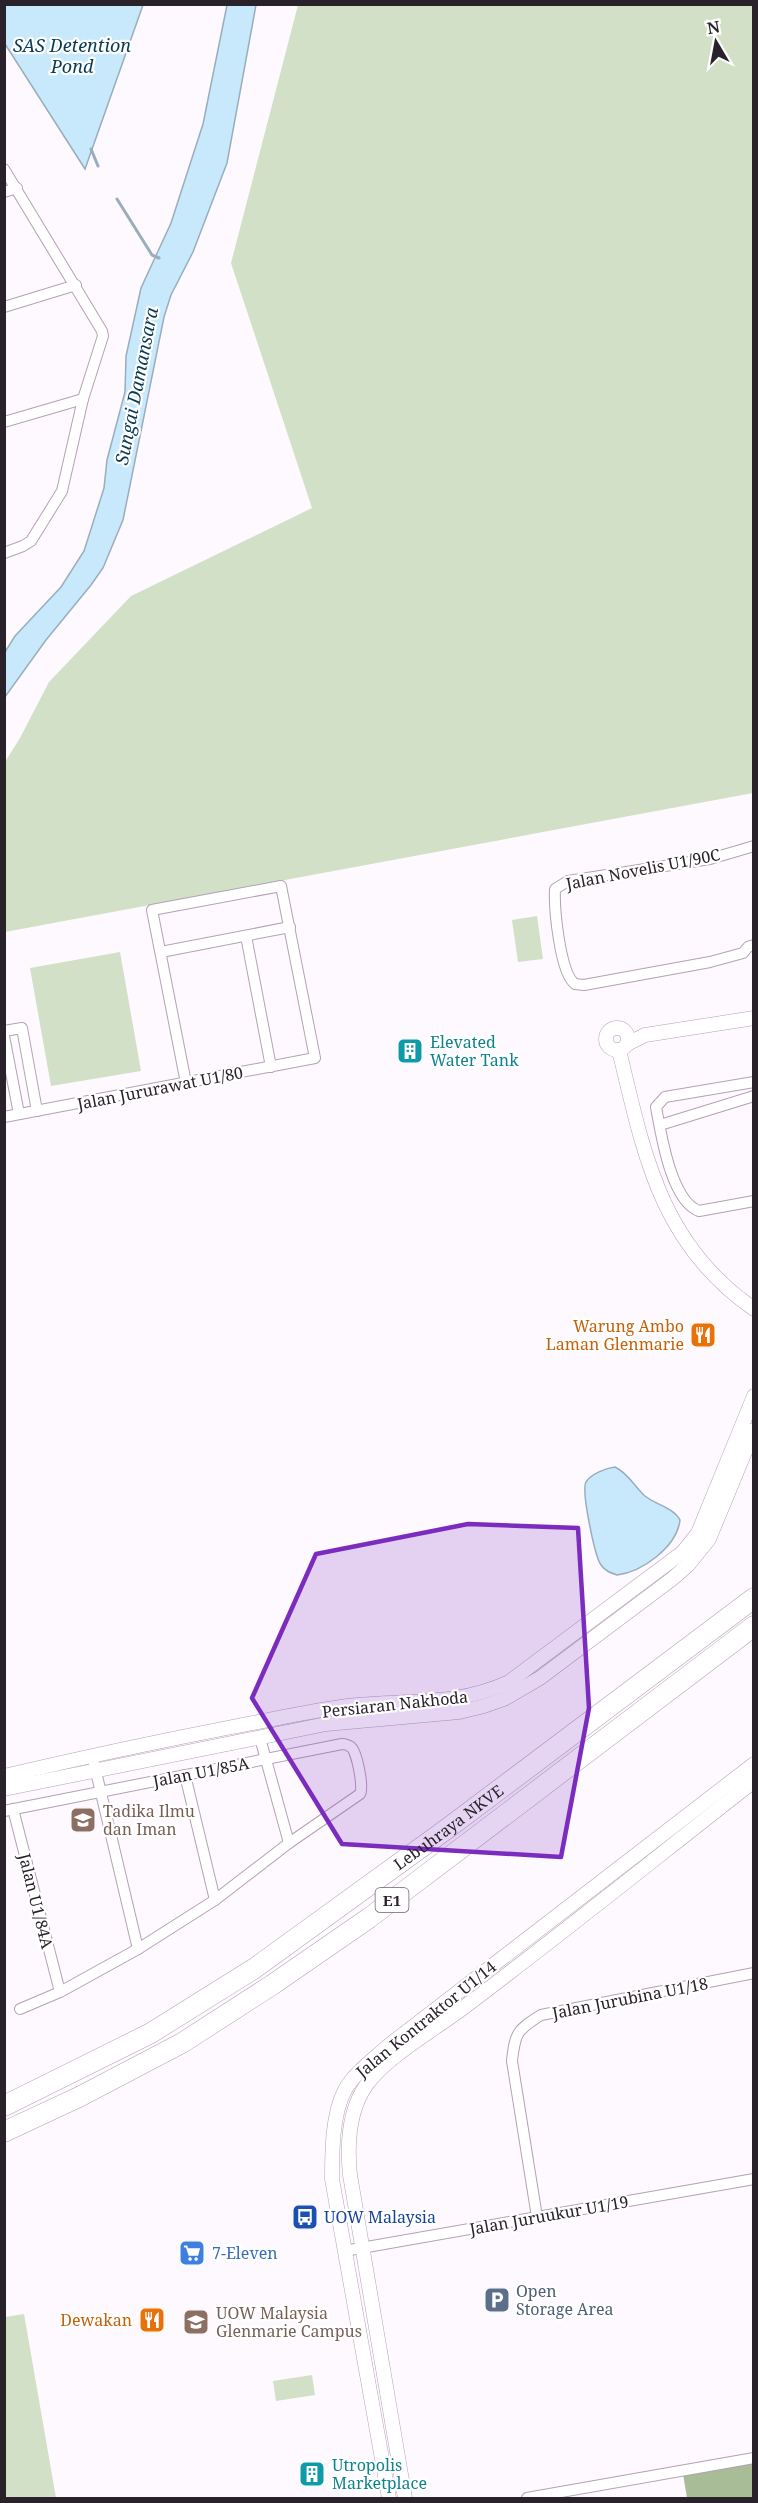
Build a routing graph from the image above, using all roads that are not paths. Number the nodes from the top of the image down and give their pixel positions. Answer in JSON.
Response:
{"nodes":[{"id":1,"x":4,"y":169,"type":"edge"},
{"id":2,"x":16,"y":188,"type":"junction"},
{"id":3,"x":4,"y":192,"type":"edge"},
{"id":4,"x":76,"y":285,"type":"junction"},
{"id":5,"x":4,"y":307,"type":"edge"},
{"id":6,"x":83,"y":399,"type":"junction"},
{"id":7,"x":4,"y":422,"type":"edge"},
{"id":8,"x":4,"y":552,"type":"edge"},
{"id":9,"x":753,"y":846,"type":"edge"},
{"id":10,"x":290,"y":927,"type":"junction"},
{"id":11,"x":246,"y":936,"type":"junction"},
{"id":12,"x":753,"y":945,"type":"edge"},
{"id":13,"x":161,"y":952,"type":"junction"},
{"id":14,"x":748,"y":955,"type":"edge"},
{"id":15,"x":753,"y":1018,"type":"edge"},
{"id":16,"x":4,"y":1030,"type":"edge"},
{"id":17,"x":4,"y":1036,"type":"edge"},
{"id":18,"x":271,"y":1066,"type":"junction"},
{"id":19,"x":750,"y":1082,"type":"edge"},
{"id":20,"x":186,"y":1083,"type":"junction"},
{"id":21,"x":752,"y":1096,"type":"edge"},
{"id":22,"x":37,"y":1111,"type":"junction"},
{"id":23,"x":19,"y":1114,"type":"junction"},
{"id":24,"x":4,"y":1117,"type":"edge"},
{"id":25,"x":660,"y":1125,"type":"junction"},
{"id":26,"x":751,"y":1200,"type":"edge"},
{"id":27,"x":753,"y":1309,"type":"edge"},
{"id":28,"x":753,"y":1396,"type":"edge"},
{"id":29,"x":753,"y":1430,"type":"edge"},
{"id":30,"x":753,"y":1592,"type":"edge"},
{"id":31,"x":753,"y":1598,"type":"edge"},
{"id":32,"x":753,"y":1626,"type":"edge"},
{"id":33,"x":665,"y":1666,"type":"junction"},
{"id":34,"x":260,"y":1738,"type":"junction"},
{"id":35,"x":92,"y":1755,"type":"junction"},
{"id":36,"x":266,"y":1759,"type":"junction"},
{"id":37,"x":753,"y":1764,"type":"edge"},
{"id":38,"x":95,"y":1769,"type":"junction"},
{"id":39,"x":185,"y":1775,"type":"junction"},
{"id":40,"x":4,"y":1776,"type":"edge"},
{"id":41,"x":753,"y":1781,"type":"edge"},
{"id":42,"x":4,"y":1789,"type":"edge"},
{"id":43,"x":100,"y":1792,"type":"junction"},
{"id":44,"x":9,"y":1810,"type":"edge"},
{"id":45,"x":289,"y":1843,"type":"junction"},
{"id":46,"x":215,"y":1900,"type":"junction"},
{"id":47,"x":138,"y":1949,"type":"junction"},
{"id":48,"x":753,"y":1973,"type":"edge"},
{"id":49,"x":60,"y":1992,"type":"junction"},
{"id":50,"x":21,"y":2009,"type":"dead end"},
{"id":51,"x":4,"y":2106,"type":"edge"},
{"id":52,"x":4,"y":2132,"type":"edge"},
{"id":53,"x":753,"y":2179,"type":"edge"},
{"id":54,"x":537,"y":2217,"type":"junction"},
{"id":55,"x":362,"y":2247,"type":"junction"},
{"id":56,"x":344,"y":2250,"type":"junction"},
{"id":57,"x":753,"y":2458,"type":"edge"},
{"id":58,"x":388,"y":2499,"type":"edge"},
{"id":59,"x":405,"y":2499,"type":"edge"},
{"id":60,"x":527,"y":2499,"type":"edge"}],
"edges":[{"from":1,"to":2,"type":"street"},
{"from":2,"to":3,"type":"street"},
{"from":2,"to":4,"type":"street"},
{"from":4,"to":5,"type":"street"},
{"from":4,"to":6,"type":"street"},
{"from":6,"to":7,"type":"street"},
{"from":6,"to":8,"type":"street"},
{"from":9,"to":14,"type":"street","name":"Jalan Novelis U1/90C"},
{"from":10,"to":11,"type":"street"},
{"from":10,"to":13,"type":"street"},
{"from":10,"to":18,"type":"street","name":"Jalan Jururawat U1/80"},
{"from":11,"to":13,"type":"street"},
{"from":11,"to":18,"type":"street"},
{"from":12,"to":14,"type":"street"},
{"from":13,"to":20,"type":"street"},
{"from":15,"to":27,"type":"street"},
{"from":16,"to":22,"type":"street"},
{"from":17,"to":23,"type":"street"},
{"from":18,"to":20,"type":"street","name":"Jalan Jururawat U1/80"},
{"from":19,"to":21,"type":"street"},
{"from":19,"to":25,"type":"street"},
{"from":20,"to":22,"type":"street","name":"Jalan Jururawat U1/80"},
{"from":21,"to":25,"type":"street"},
{"from":22,"to":23,"type":"street","name":"Jalan Jururawat U1/80"},
{"from":23,"to":24,"type":"street","name":"Jalan Jururawat U1/80"},
{"from":25,"to":26,"type":"street"},
{"from":28,"to":35,"type":"street","name":"Persiaran Nakhoda"},
{"from":29,"to":34,"type":"street","name":"Persiaran Nakhoda"},
{"from":30,"to":33,"type":"highway"},
{"from":31,"to":33,"type":"highway","name":"Lebuhraya NKVE","number":"E1"},
{"from":32,"to":52,"type":"highway","name":"Lebuhraya NKVE","number":"E1"},
{"from":33,"to":51,"type":"highway","name":"Lebuhraya NKVE","number":"E1"},
{"from":34,"to":36,"type":"street"},
{"from":34,"to":38,"type":"street","name":"Persiaran Nakhoda"},
{"from":35,"to":38,"type":"street"},
{"from":35,"to":40,"type":"street","name":"Persiaran Nakhoda"},
{"from":36,"to":39,"type":"street","name":"Jalan U1/85A"},
{"from":36,"to":45,"type":"street"},
{"from":36,"to":45,"type":"street","name":"Jalan U1/85A"},
{"from":37,"to":56,"type":"street","name":"Jalan Kontraktor U1/14"},
{"from":38,"to":42,"type":"street","name":"Persiaran Nakhoda"},
{"from":38,"to":43,"type":"street"},
{"from":39,"to":43,"type":"street","name":"Jalan U1/85A"},
{"from":39,"to":46,"type":"street"},
{"from":41,"to":55,"type":"street","name":"Jalan Kontraktor U1/14"},
{"from":43,"to":44,"type":"street","name":"Jalan U1/85A"},
{"from":43,"to":47,"type":"street"},
{"from":44,"to":49,"type":"street","name":"Jalan U1/84A"},
{"from":45,"to":46,"type":"street"},
{"from":46,"to":47,"type":"street"},
{"from":47,"to":49,"type":"street"},
{"from":48,"to":54,"type":"street","name":"Jalan Jurubina U1/18"},
{"from":49,"to":50,"type":"street"},
{"from":53,"to":54,"type":"street","name":"Jalan Juruukur U1/19"},
{"from":54,"to":55,"type":"street","name":"Jalan Juruukur U1/19"},
{"from":55,"to":56,"type":"street","name":"Jalan Juruukur U1/19"},
{"from":55,"to":59,"type":"street","name":"Jalan Kontraktor U1/14"},
{"from":56,"to":58,"type":"street","name":"Jalan Kontraktor U1/14"},
{"from":57,"to":60,"type":"street"}]}
